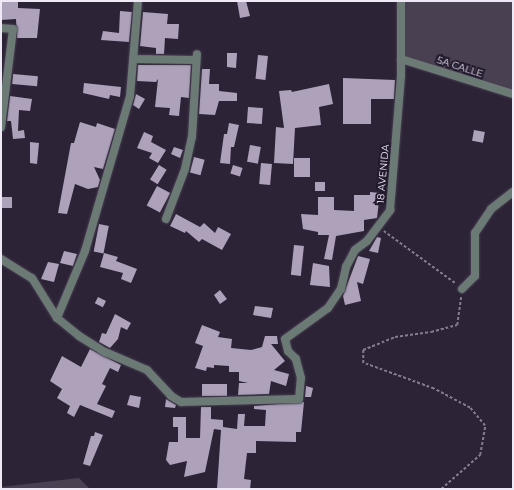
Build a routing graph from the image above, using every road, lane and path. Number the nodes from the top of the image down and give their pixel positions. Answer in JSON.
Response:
{"nodes":[{"id":1,"x":138,"y":1,"type":"edge"},
{"id":2,"x":401,"y":1,"type":"edge"},
{"id":3,"x":1,"y":28,"type":"edge"},
{"id":4,"x":133,"y":59,"type":"junction"},
{"id":5,"x":401,"y":59,"type":"junction"},
{"id":6,"x":513,"y":94,"type":"edge"},
{"id":7,"x":1,"y":127,"type":"edge"},
{"id":8,"x":513,"y":192,"type":"edge"},
{"id":9,"x":166,"y":219,"type":"dead end"},
{"id":10,"x":379,"y":227,"type":"junction"},
{"id":11,"x":1,"y":259,"type":"edge"},
{"id":12,"x":462,"y":289,"type":"junction"},
{"id":13,"x":57,"y":318,"type":"junction"},
{"id":14,"x":441,"y":489,"type":"edge"}],
"edges":[{"from":1,"to":4,"type":"street"},
{"from":2,"to":5,"type":"street","name":"18 AVENIDA"},
{"from":3,"to":7,"type":"street"},
{"from":4,"to":9,"type":"street"},
{"from":4,"to":13,"type":"street"},
{"from":5,"to":6,"type":"street","name":"5A CALLE"},
{"from":5,"to":10,"type":"street","name":"18 AVENIDA"},
{"from":8,"to":12,"type":"street"},
{"from":10,"to":12,"type":"path"},
{"from":10,"to":13,"type":"street","name":"18 AVENIDA"},
{"from":11,"to":13,"type":"street"},
{"from":12,"to":14,"type":"path"}]}
